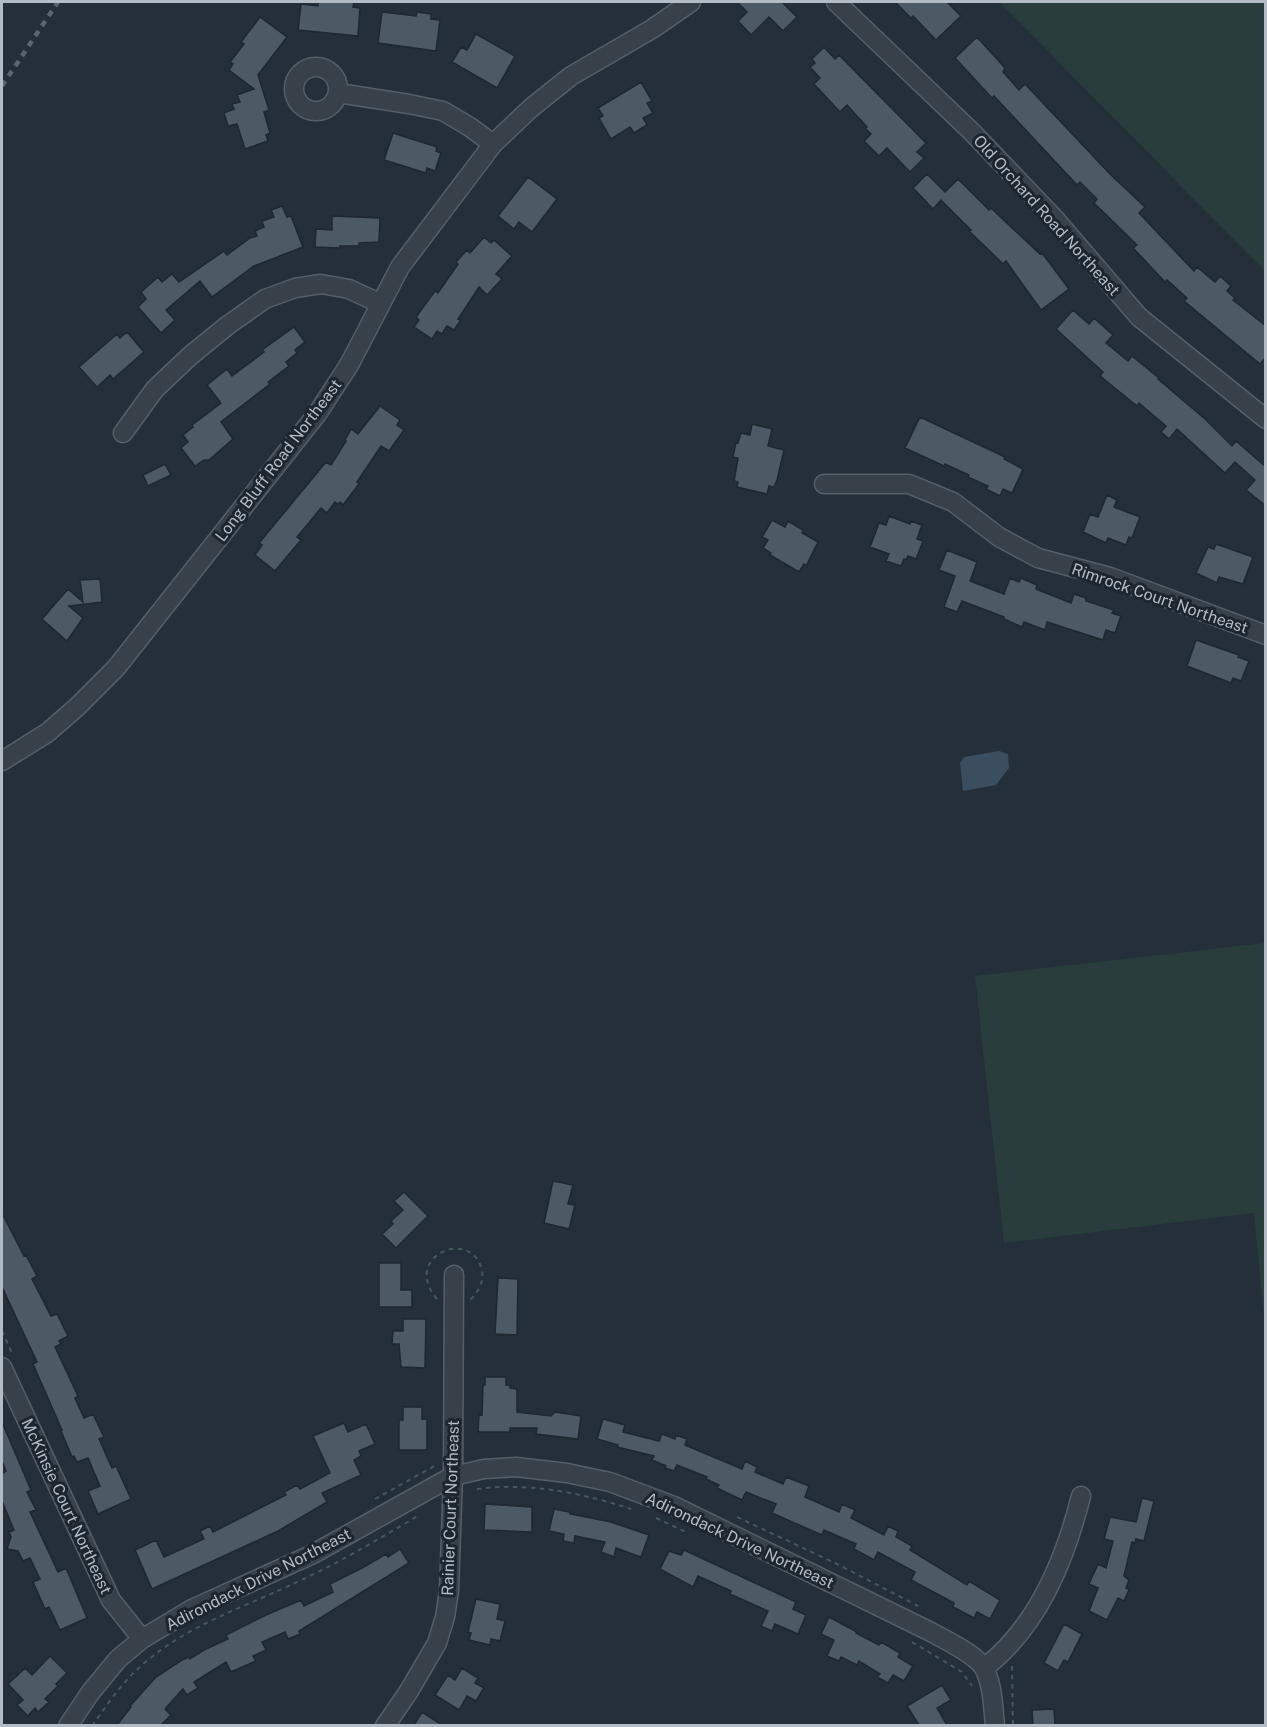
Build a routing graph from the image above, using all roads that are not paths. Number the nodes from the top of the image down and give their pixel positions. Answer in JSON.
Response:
{"nodes":[{"id":1,"x":691,"y":2,"type":"edge"},
{"id":2,"x":836,"y":2,"type":"edge"},
{"id":3,"x":338,"y":93,"type":"dead end"},
{"id":4,"x":493,"y":144,"type":"junction"},
{"id":5,"x":379,"y":303,"type":"junction"},
{"id":6,"x":1266,"y":419,"type":"edge"},
{"id":7,"x":123,"y":433,"type":"dead end"},
{"id":8,"x":824,"y":484,"type":"dead end"},
{"id":9,"x":1266,"y":635,"type":"edge"},
{"id":10,"x":2,"y":761,"type":"edge"},
{"id":11,"x":454,"y":1275,"type":"dead end"},
{"id":12,"x":2,"y":1367,"type":"edge"},
{"id":13,"x":448,"y":1469,"type":"junction"},
{"id":14,"x":1080,"y":1496,"type":"dead end"},
{"id":15,"x":142,"y":1639,"type":"junction"},
{"id":16,"x":984,"y":1668,"type":"junction"},
{"id":17,"x":68,"y":1725,"type":"edge"},
{"id":18,"x":384,"y":1725,"type":"edge"},
{"id":19,"x":995,"y":1725,"type":"edge"}],
"edges":[{"from":1,"to":4,"type":"street","name":"Long Bluff Road Northeast"},
{"from":2,"to":6,"type":"street","name":"Old Orchard Road Northeast"},
{"from":3,"to":4,"type":"street"},
{"from":4,"to":5,"type":"street","name":"Long Bluff Road Northeast"},
{"from":5,"to":7,"type":"street"},
{"from":5,"to":10,"type":"street","name":"Long Bluff Road Northeast"},
{"from":8,"to":9,"type":"street","name":"Rimrock Court Northeast"},
{"from":11,"to":13,"type":"street","name":"Rainier Court Northeast"},
{"from":12,"to":15,"type":"street","name":"McKinsie Court Northeast"},
{"from":13,"to":15,"type":"street","name":"Adirondack Drive Northeast"},
{"from":13,"to":16,"type":"street","name":"Adirondack Drive Northeast"},
{"from":13,"to":18,"type":"street","name":"Rainier Court Northeast"},
{"from":14,"to":16,"type":"street"},
{"from":15,"to":17,"type":"street","name":"Adirondack Drive Northeast"},
{"from":16,"to":19,"type":"street"}]}
